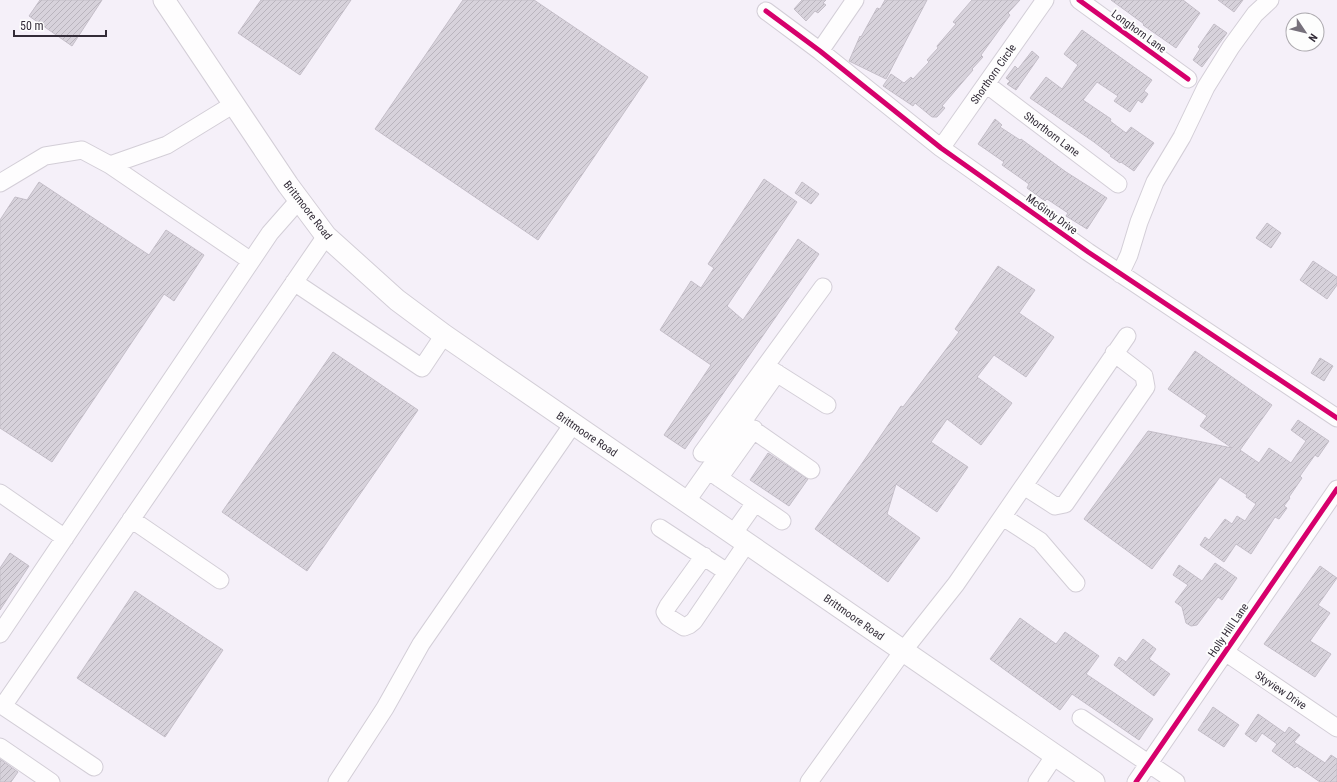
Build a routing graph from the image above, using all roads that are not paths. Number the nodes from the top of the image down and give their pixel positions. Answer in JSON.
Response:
{"nodes":[{"id":1,"x":164,"y":0,"type":"edge"},
{"id":2,"x":855,"y":0,"type":"edge"},
{"id":3,"x":1045,"y":0,"type":"edge"},
{"id":4,"x":1079,"y":0,"type":"edge"},
{"id":5,"x":1270,"y":0,"type":"edge"},
{"id":6,"x":766,"y":11,"type":"dead end"},
{"id":7,"x":820,"y":51,"type":"junction"},
{"id":8,"x":1188,"y":79,"type":"dead end"},
{"id":9,"x":986,"y":84,"type":"junction"},
{"id":10,"x":234,"y":104,"type":"junction"},
{"id":11,"x":941,"y":148,"type":"junction"},
{"id":12,"x":110,"y":165,"type":"junction"},
{"id":13,"x":0,"y":183,"type":"edge"},
{"id":14,"x":1118,"y":184,"type":"dead end"},
{"id":15,"x":299,"y":200,"type":"junction"},
{"id":16,"x":326,"y":236,"type":"junction"},
{"id":17,"x":251,"y":261,"type":"junction"},
{"id":18,"x":1120,"y":274,"type":"junction"},
{"id":19,"x":294,"y":282,"type":"junction"},
{"id":20,"x":824,"y":286,"type":"dead end"},
{"id":21,"x":444,"y":335,"type":"junction"},
{"id":22,"x":1127,"y":336,"type":"dead end"},
{"id":23,"x":1114,"y":354,"type":"junction"},
{"id":24,"x":771,"y":370,"type":"junction"},
{"id":25,"x":827,"y":405,"type":"dead end"},
{"id":26,"x":1337,"y":418,"type":"edge"},
{"id":27,"x":573,"y":424,"type":"junction"},
{"id":28,"x":748,"y":426,"type":"junction"},
{"id":29,"x":702,"y":453,"type":"dead end"},
{"id":30,"x":812,"y":470,"type":"dead end"},
{"id":31,"x":714,"y":474,"type":"junction"},
{"id":32,"x":1024,"y":486,"type":"junction"},
{"id":33,"x":1337,"y":489,"type":"edge"},
{"id":34,"x":0,"y":493,"type":"edge"},
{"id":35,"x":686,"y":502,"type":"junction"},
{"id":36,"x":755,"y":503,"type":"junction"},
{"id":37,"x":1003,"y":517,"type":"junction"},
{"id":38,"x":131,"y":519,"type":"junction"},
{"id":39,"x":782,"y":521,"type":"dead end"},
{"id":40,"x":660,"y":528,"type":"dead end"},
{"id":41,"x":65,"y":538,"type":"junction"},
{"id":42,"x":740,"y":539,"type":"junction"},
{"id":43,"x":704,"y":556,"type":"junction"},
{"id":44,"x":727,"y":572,"type":"junction"},
{"id":45,"x":220,"y":580,"type":"dead end"},
{"id":46,"x":1076,"y":583,"type":"dead end"},
{"id":47,"x":0,"y":634,"type":"edge"},
{"id":48,"x":903,"y":650,"type":"junction"},
{"id":49,"x":1225,"y":652,"type":"junction"},
{"id":50,"x":1081,"y":718,"type":"dead end"},
{"id":51,"x":1337,"y":728,"type":"edge"},
{"id":52,"x":0,"y":747,"type":"edge"},
{"id":53,"x":1055,"y":755,"type":"junction"},
{"id":54,"x":1149,"y":763,"type":"junction"},
{"id":55,"x":94,"y":767,"type":"dead end"},
{"id":56,"x":42,"y":780,"type":"edge"},
{"id":57,"x":337,"y":782,"type":"edge"},
{"id":58,"x":809,"y":782,"type":"edge"},
{"id":59,"x":1037,"y":782,"type":"edge"},
{"id":60,"x":1094,"y":782,"type":"edge"},
{"id":61,"x":1136,"y":782,"type":"edge"},
{"id":62,"x":1176,"y":782,"type":"edge"}],
"edges":[{"from":1,"to":10,"type":"main road","name":"Brittmoore Road"},
{"from":2,"to":7,"type":"street"},
{"from":3,"to":9,"type":"street","name":"Shorthorn Circle"},
{"from":4,"to":8,"type":"street","name":"Longhorn Lane"},
{"from":5,"to":18,"type":"street"},
{"from":6,"to":7,"type":"street","name":"McGinty Drive"},
{"from":7,"to":11,"type":"street","name":"McGinty Drive"},
{"from":9,"to":11,"type":"street","name":"Shorthorn Circle"},
{"from":9,"to":14,"type":"street","name":"Shorthorn Lane"},
{"from":10,"to":12,"type":"street"},
{"from":10,"to":15,"type":"main road","name":"Brittmoore Road"},
{"from":11,"to":18,"type":"street","name":"McGinty Drive"},
{"from":12,"to":13,"type":"street"},
{"from":12,"to":17,"type":"street"},
{"from":15,"to":16,"type":"main road","name":"Brittmoore Road"},
{"from":15,"to":17,"type":"street"},
{"from":16,"to":19,"type":"street"},
{"from":16,"to":21,"type":"main road","name":"Brittmoore Road"},
{"from":17,"to":41,"type":"street"},
{"from":18,"to":26,"type":"street","name":"McGinty Drive"},
{"from":19,"to":21,"type":"street"},
{"from":19,"to":38,"type":"street"},
{"from":20,"to":24,"type":"street"},
{"from":21,"to":27,"type":"main road","name":"Brittmoore Road"},
{"from":22,"to":23,"type":"street"},
{"from":23,"to":32,"type":"street"},
{"from":23,"to":32,"type":"street"},
{"from":24,"to":25,"type":"street"},
{"from":24,"to":28,"type":"street"},
{"from":24,"to":29,"type":"street"},
{"from":27,"to":35,"type":"main road","name":"Brittmoore Road"},
{"from":27,"to":57,"type":"street"},
{"from":28,"to":30,"type":"street"},
{"from":28,"to":31,"type":"street"},
{"from":31,"to":35,"type":"street"},
{"from":31,"to":36,"type":"street"},
{"from":32,"to":37,"type":"street"},
{"from":33,"to":49,"type":"street","name":"Holly Hill Lane"},
{"from":34,"to":41,"type":"street"},
{"from":35,"to":42,"type":"main road","name":"Brittmoore Road"},
{"from":36,"to":39,"type":"street"},
{"from":36,"to":42,"type":"street"},
{"from":37,"to":46,"type":"street"},
{"from":37,"to":48,"type":"street"},
{"from":38,"to":45,"type":"street"},
{"from":38,"to":55,"type":"street"},
{"from":40,"to":43,"type":"street"},
{"from":41,"to":47,"type":"street"},
{"from":42,"to":44,"type":"street"},
{"from":42,"to":48,"type":"main road","name":"Brittmoore Road"},
{"from":43,"to":44,"type":"street"},
{"from":43,"to":44,"type":"street"},
{"from":48,"to":53,"type":"main road","name":"Brittmoore Road"},
{"from":48,"to":58,"type":"street"},
{"from":49,"to":51,"type":"street","name":"Skyview Drive"},
{"from":49,"to":54,"type":"street","name":"Holly Hill Lane"},
{"from":50,"to":54,"type":"street"},
{"from":52,"to":56,"type":"street"},
{"from":53,"to":59,"type":"street"},
{"from":53,"to":60,"type":"main road","name":"Brittmoore Road"},
{"from":54,"to":61,"type":"street","name":"Holly Hill Lane"},
{"from":54,"to":62,"type":"street"}]}
